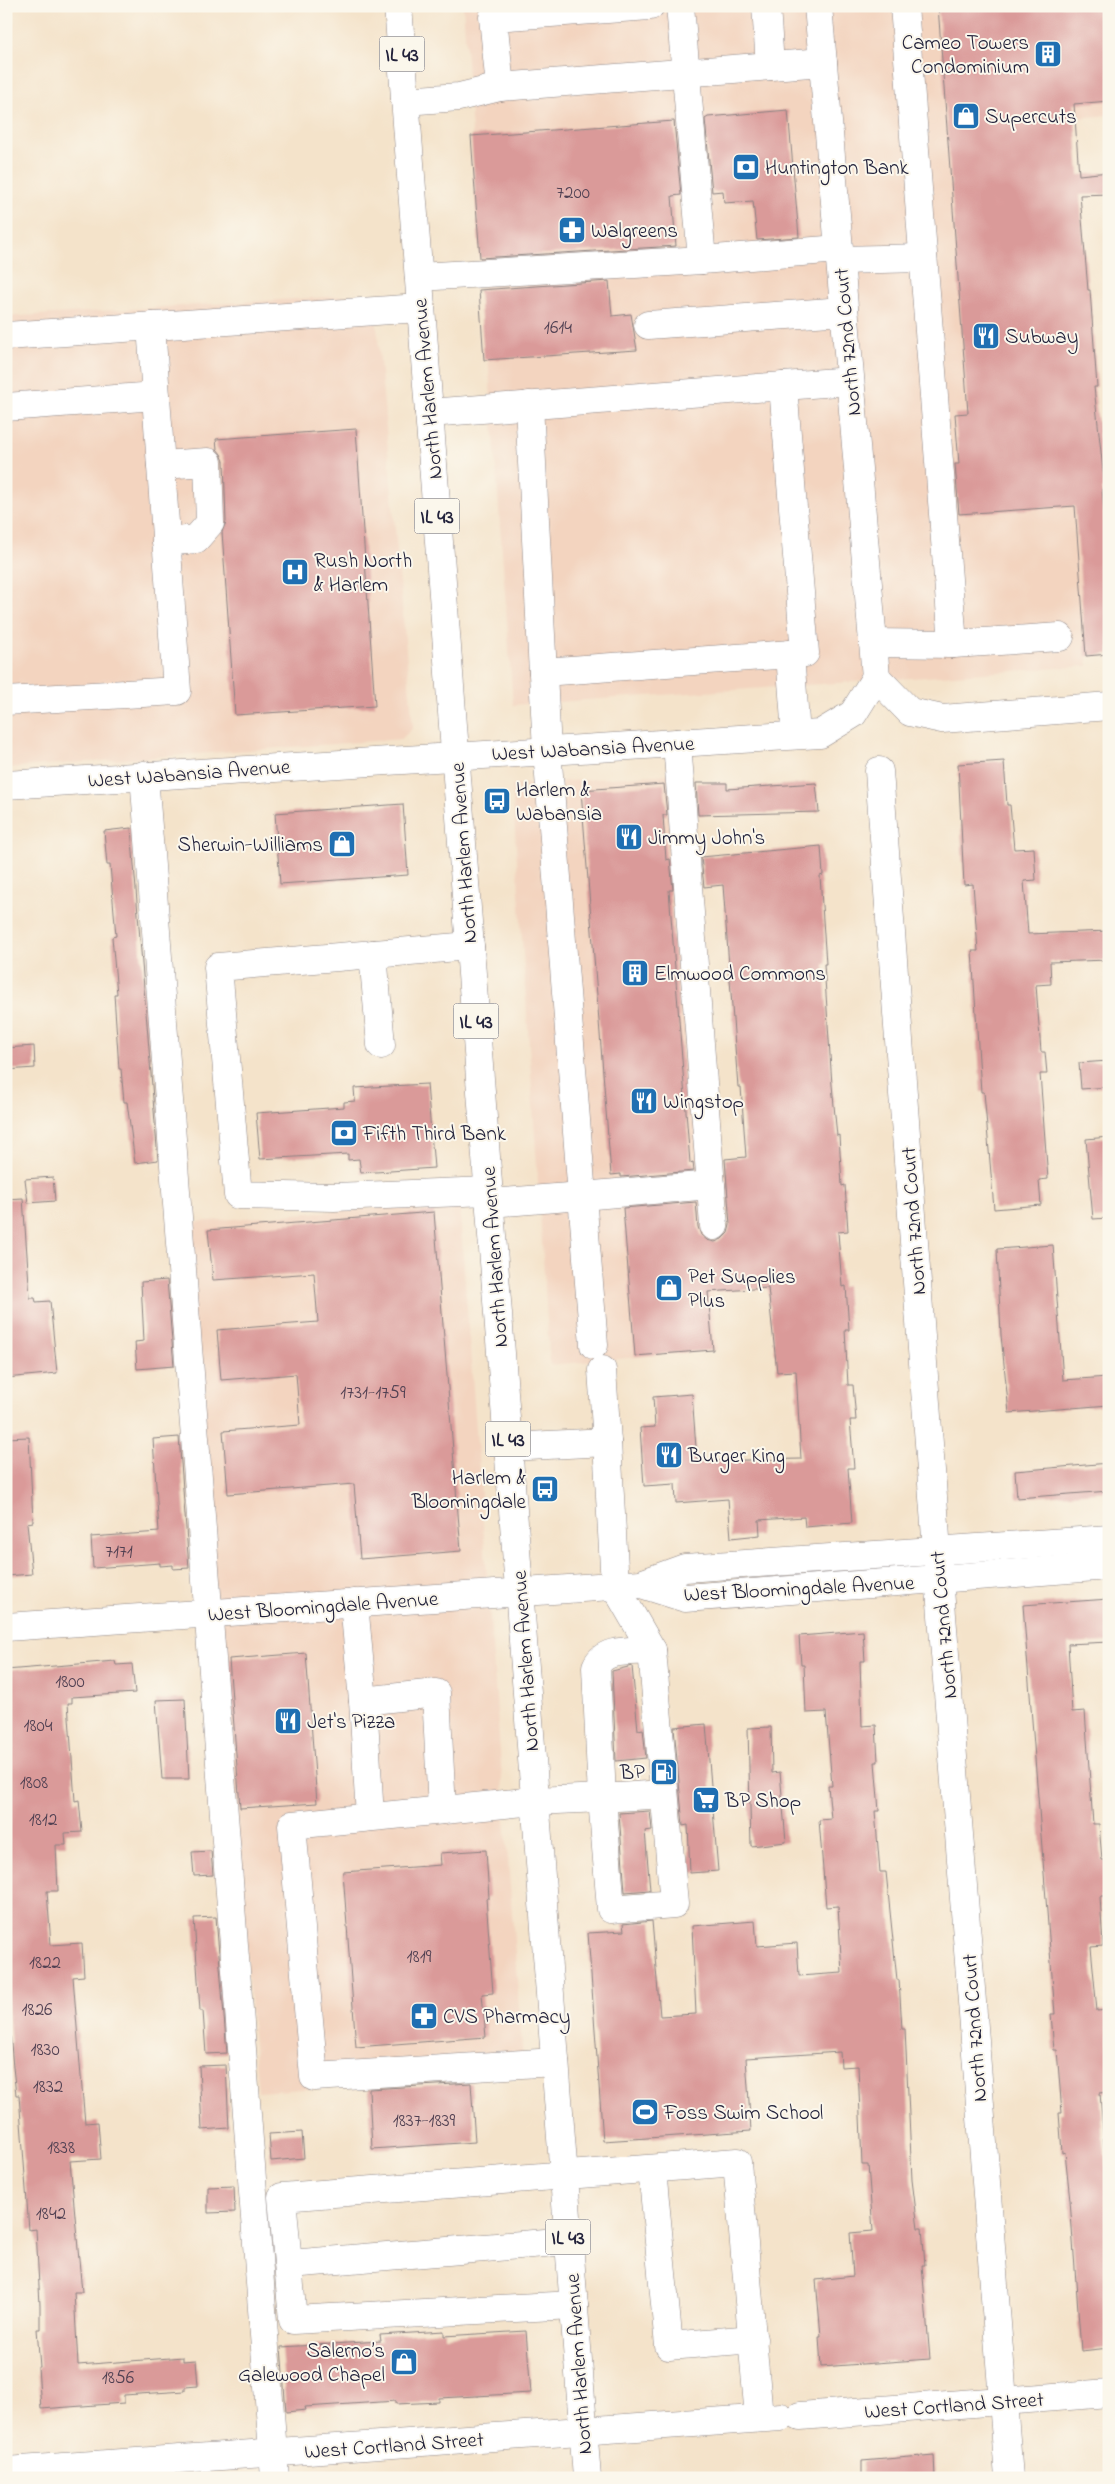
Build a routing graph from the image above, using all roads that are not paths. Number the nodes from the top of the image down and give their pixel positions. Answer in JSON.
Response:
{"nodes":[{"id":1,"x":398,"y":6,"type":"edge"},
{"id":2,"x":650,"y":6,"type":"edge"},
{"id":3,"x":680,"y":6,"type":"edge"},
{"id":4,"x":766,"y":6,"type":"edge"},
{"id":5,"x":818,"y":6,"type":"edge"},
{"id":6,"x":904,"y":6,"type":"edge"},
{"id":7,"x":823,"y":62,"type":"junction"},
{"id":8,"x":770,"y":66,"type":"junction"},
{"id":9,"x":686,"y":72,"type":"junction"},
{"id":10,"x":500,"y":87,"type":"junction"},
{"id":11,"x":405,"y":101,"type":"junction"},
{"id":12,"x":839,"y":255,"type":"junction"},
{"id":13,"x":924,"y":258,"type":"junction"},
{"id":14,"x":702,"y":260,"type":"junction"},
{"id":15,"x":419,"y":277,"type":"junction"},
{"id":16,"x":420,"y":308,"type":"junction"},
{"id":17,"x":844,"y":311,"type":"junction"},
{"id":18,"x":648,"y":325,"type":"dead end"},
{"id":19,"x":151,"y":326,"type":"junction"},
{"id":20,"x":6,"y":336,"type":"edge"},
{"id":21,"x":850,"y":381,"type":"junction"},
{"id":22,"x":783,"y":386,"type":"junction"},
{"id":23,"x":156,"y":396,"type":"junction"},
{"id":24,"x":529,"y":405,"type":"junction"},
{"id":25,"x":6,"y":407,"type":"edge"},
{"id":26,"x":429,"y":413,"type":"junction"},
{"id":27,"x":161,"y":465,"type":"junction"},
{"id":28,"x":166,"y":542,"type":"junction"},
{"id":29,"x":1060,"y":637,"type":"dead end"},
{"id":30,"x":873,"y":643,"type":"junction"},
{"id":31,"x":953,"y":644,"type":"junction"},
{"id":32,"x":790,"y":654,"type":"junction"},
{"id":33,"x":543,"y":672,"type":"junction"},
{"id":34,"x":876,"y":677,"type":"junction"},
{"id":35,"x":6,"y":701,"type":"edge"},
{"id":36,"x":1109,"y":706,"type":"edge"},
{"id":37,"x":796,"y":735,"type":"junction"},
{"id":38,"x":677,"y":743,"type":"junction"},
{"id":39,"x":547,"y":750,"type":"junction"},
{"id":40,"x":456,"y":756,"type":"junction"},
{"id":41,"x":879,"y":772,"type":"dead end"},
{"id":42,"x":144,"y":775,"type":"junction"},
{"id":43,"x":6,"y":785,"type":"edge"},
{"id":44,"x":470,"y":946,"type":"junction"},
{"id":45,"x":373,"y":954,"type":"junction"},
{"id":46,"x":381,"y":1045,"type":"dead end"},
{"id":47,"x":711,"y":1185,"type":"junction"},
{"id":48,"x":582,"y":1196,"type":"junction"},
{"id":49,"x":489,"y":1197,"type":"junction"},
{"id":50,"x":714,"y":1226,"type":"dead end"},
{"id":51,"x":607,"y":1442,"type":"junction"},
{"id":52,"x":508,"y":1447,"type":"junction"},
{"id":53,"x":1109,"y":1539,"type":"edge"},
{"id":54,"x":937,"y":1551,"type":"junction"},
{"id":55,"x":1109,"y":1566,"type":"edge"},
{"id":56,"x":940,"y":1580,"type":"junction"},
{"id":57,"x":628,"y":1585,"type":"junction"},
{"id":58,"x":520,"y":1592,"type":"junction"},
{"id":59,"x":354,"y":1603,"type":"junction"},
{"id":60,"x":209,"y":1613,"type":"junction"},
{"id":61,"x":6,"y":1628,"type":"edge"},
{"id":62,"x":652,"y":1650,"type":"junction"},
{"id":63,"x":363,"y":1701,"type":"junction"},
{"id":64,"x":664,"y":1794,"type":"junction"},
{"id":65,"x":602,"y":1798,"type":"junction"},
{"id":66,"x":535,"y":1801,"type":"junction"},
{"id":67,"x":442,"y":1810,"type":"junction"},
{"id":68,"x":370,"y":1818,"type":"junction"},
{"id":69,"x":555,"y":2062,"type":"junction"},
{"id":70,"x":652,"y":2169,"type":"junction"},
{"id":71,"x":564,"y":2177,"type":"junction"},
{"id":72,"x":569,"y":2241,"type":"junction"},
{"id":73,"x":290,"y":2264,"type":"junction"},
{"id":74,"x":574,"y":2305,"type":"junction"},
{"id":75,"x":752,"y":2339,"type":"junction"},
{"id":76,"x":1109,"y":2393,"type":"edge"},
{"id":77,"x":1003,"y":2401,"type":"junction"},
{"id":78,"x":780,"y":2417,"type":"junction"},
{"id":79,"x":583,"y":2432,"type":"junction"},
{"id":80,"x":274,"y":2466,"type":"edge"},
{"id":81,"x":6,"y":2471,"type":"edge"},
{"id":82,"x":587,"y":2478,"type":"edge"},
{"id":83,"x":1009,"y":2478,"type":"edge"}],
"edges":[{"from":1,"to":11,"type":"street","name":"North Harlem Avenue","number":"IL 43"},
{"from":2,"to":10,"type":"street"},
{"from":3,"to":9,"type":"street"},
{"from":4,"to":8,"type":"street"},
{"from":5,"to":7,"type":"street","name":"North 72nd Court"},
{"from":6,"to":13,"type":"street"},
{"from":7,"to":8,"type":"street"},
{"from":7,"to":12,"type":"street","name":"North 72nd Court"},
{"from":8,"to":9,"type":"street"},
{"from":9,"to":10,"type":"street"},
{"from":9,"to":14,"type":"street"},
{"from":10,"to":11,"type":"street"},
{"from":11,"to":15,"type":"street","name":"North Harlem Avenue","number":"IL 43"},
{"from":12,"to":13,"type":"street"},
{"from":12,"to":14,"type":"street"},
{"from":12,"to":17,"type":"street","name":"North 72nd Court"},
{"from":13,"to":31,"type":"street"},
{"from":14,"to":15,"type":"street"},
{"from":15,"to":16,"type":"street","name":"North Harlem Avenue","number":"IL 43"},
{"from":16,"to":19,"type":"street"},
{"from":16,"to":26,"type":"street","name":"North Harlem Avenue","number":"IL 43"},
{"from":17,"to":18,"type":"street"},
{"from":17,"to":21,"type":"street","name":"North 72nd Court"},
{"from":19,"to":20,"type":"street"},
{"from":19,"to":23,"type":"street"},
{"from":21,"to":22,"type":"street"},
{"from":21,"to":30,"type":"street","name":"North 72nd Court"},
{"from":22,"to":24,"type":"street"},
{"from":22,"to":32,"type":"street"},
{"from":23,"to":25,"type":"street"},
{"from":23,"to":27,"type":"street"},
{"from":24,"to":26,"type":"street"},
{"from":24,"to":33,"type":"street"},
{"from":26,"to":40,"type":"street","name":"North Harlem Avenue","number":"IL 43"},
{"from":27,"to":28,"type":"street"},
{"from":27,"to":28,"type":"street"},
{"from":28,"to":35,"type":"street"},
{"from":29,"to":31,"type":"street"},
{"from":30,"to":31,"type":"street"},
{"from":30,"to":34,"type":"street","name":"North 72nd Court"},
{"from":32,"to":33,"type":"street"},
{"from":32,"to":37,"type":"street"},
{"from":33,"to":39,"type":"street"},
{"from":34,"to":36,"type":"street"},
{"from":34,"to":37,"type":"street","name":"West Wabansia Avenue"},
{"from":37,"to":38,"type":"street","name":"West Wabansia Avenue"},
{"from":38,"to":39,"type":"street","name":"West Wabansia Avenue"},
{"from":38,"to":47,"type":"street"},
{"from":39,"to":40,"type":"street","name":"West Wabansia Avenue"},
{"from":39,"to":48,"type":"street"},
{"from":40,"to":42,"type":"street","name":"West Wabansia Avenue"},
{"from":40,"to":44,"type":"street","name":"North Harlem Avenue","number":"IL 43"},
{"from":41,"to":54,"type":"street","name":"North 72nd Court"},
{"from":42,"to":43,"type":"street","name":"West Wabansia Avenue"},
{"from":42,"to":60,"type":"street"},
{"from":44,"to":45,"type":"street"},
{"from":44,"to":49,"type":"street","name":"North Harlem Avenue","number":"IL 43"},
{"from":45,"to":46,"type":"street"},
{"from":45,"to":49,"type":"street"},
{"from":47,"to":48,"type":"street"},
{"from":47,"to":50,"type":"street"},
{"from":48,"to":49,"type":"street"},
{"from":48,"to":51,"type":"street"},
{"from":49,"to":52,"type":"street","name":"North Harlem Avenue","number":"IL 43"},
{"from":51,"to":52,"type":"street"},
{"from":51,"to":57,"type":"street"},
{"from":52,"to":58,"type":"street","name":"North Harlem Avenue","number":"IL 43"},
{"from":53,"to":54,"type":"street","name":"West Bloomingdale Avenue"},
{"from":54,"to":56,"type":"street","name":"North 72nd Court"},
{"from":54,"to":57,"type":"street","name":"West Bloomingdale Avenue"},
{"from":55,"to":56,"type":"street","name":"West Bloomingdale Avenue"},
{"from":56,"to":57,"type":"street","name":"West Bloomingdale Avenue"},
{"from":56,"to":77,"type":"street","name":"North 72nd Court"},
{"from":57,"to":58,"type":"street","name":"West Bloomingdale Avenue"},
{"from":57,"to":62,"type":"street"},
{"from":58,"to":59,"type":"street","name":"West Bloomingdale Avenue"},
{"from":58,"to":66,"type":"street","name":"North Harlem Avenue","number":"IL 43"},
{"from":59,"to":60,"type":"street","name":"West Bloomingdale Avenue"},
{"from":59,"to":63,"type":"street"},
{"from":60,"to":61,"type":"street","name":"West Bloomingdale Avenue"},
{"from":60,"to":80,"type":"street"},
{"from":62,"to":64,"type":"street"},
{"from":62,"to":65,"type":"street"},
{"from":63,"to":67,"type":"street"},
{"from":63,"to":68,"type":"street"},
{"from":64,"to":65,"type":"street"},
{"from":64,"to":65,"type":"street"},
{"from":65,"to":66,"type":"street"},
{"from":66,"to":67,"type":"street"},
{"from":66,"to":69,"type":"street","name":"North Harlem Avenue","number":"IL 43"},
{"from":67,"to":68,"type":"street"},
{"from":68,"to":69,"type":"street"},
{"from":69,"to":71,"type":"street","name":"North Harlem Avenue","number":"IL 43"},
{"from":70,"to":71,"type":"street"},
{"from":70,"to":75,"type":"street"},
{"from":70,"to":75,"type":"street"},
{"from":71,"to":72,"type":"street","name":"North Harlem Avenue","number":"IL 43"},
{"from":71,"to":73,"type":"street"},
{"from":72,"to":73,"type":"street"},
{"from":72,"to":74,"type":"street","name":"North Harlem Avenue","number":"IL 43"},
{"from":73,"to":74,"type":"street"},
{"from":74,"to":79,"type":"street","name":"North Harlem Avenue","number":"IL 43"},
{"from":75,"to":78,"type":"street"},
{"from":76,"to":77,"type":"street","name":"West Cortland Street"},
{"from":77,"to":78,"type":"street","name":"West Cortland Street"},
{"from":77,"to":83,"type":"street","name":"North 72nd Court"},
{"from":78,"to":79,"type":"street","name":"West Cortland Street"},
{"from":79,"to":80,"type":"street","name":"West Cortland Street"},
{"from":79,"to":82,"type":"street","name":"North Harlem Avenue","number":"IL 43"},
{"from":80,"to":81,"type":"street","name":"West Cortland Street"}]}
